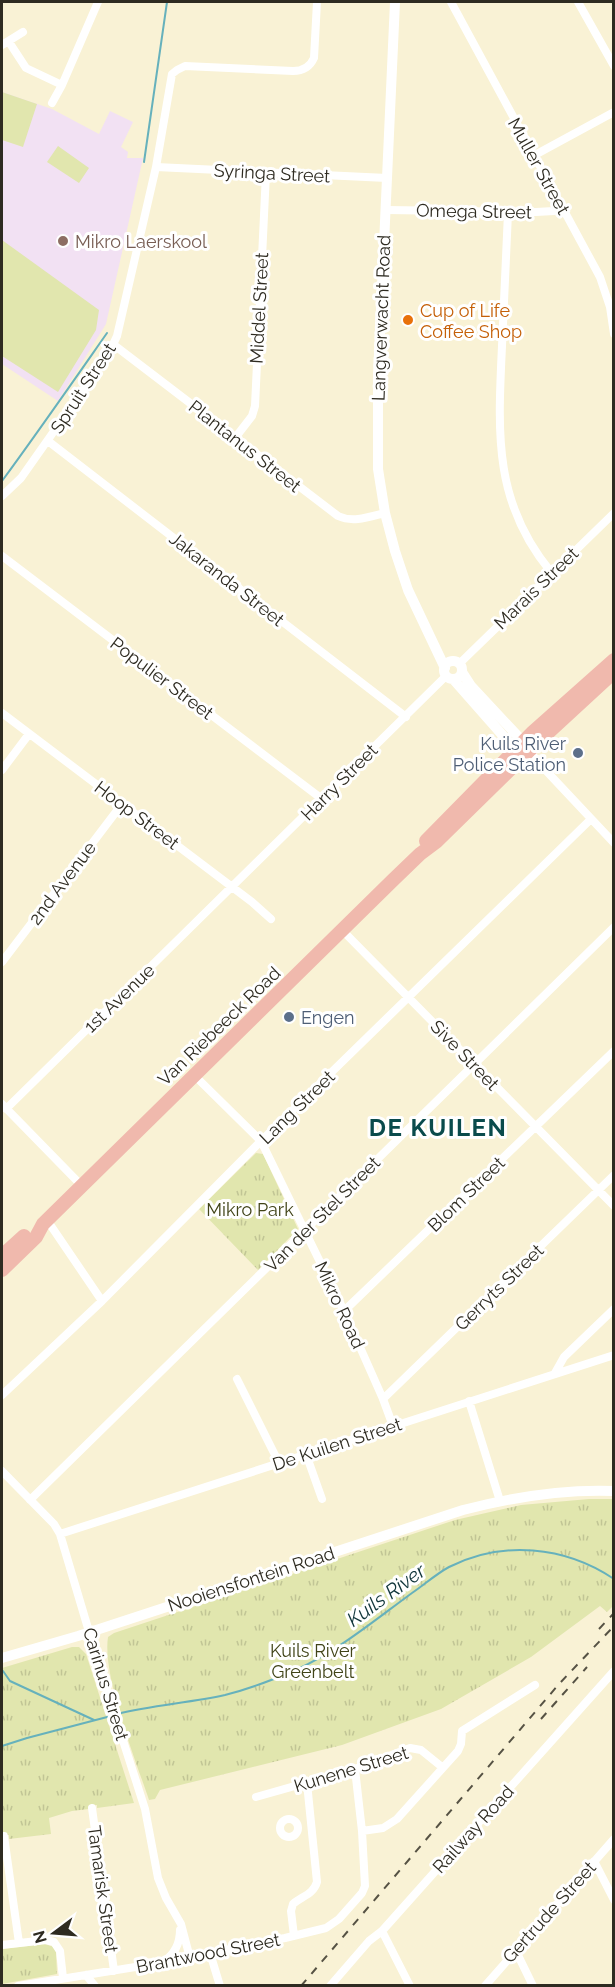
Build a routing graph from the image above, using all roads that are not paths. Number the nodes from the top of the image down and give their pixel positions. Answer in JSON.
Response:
{"nodes":[{"id":1,"x":98,"y":2,"type":"edge"},
{"id":2,"x":317,"y":2,"type":"edge"},
{"id":3,"x":395,"y":2,"type":"edge"},
{"id":4,"x":451,"y":2,"type":"edge"},
{"id":5,"x":578,"y":2,"type":"edge"},
{"id":6,"x":23,"y":32,"type":"dead end"},
{"id":7,"x":614,"y":42,"type":"edge"},
{"id":8,"x":5,"y":44,"type":"edge"},
{"id":9,"x":605,"y":51,"type":"junction"},
{"id":10,"x":614,"y":66,"type":"edge"},
{"id":11,"x":62,"y":85,"type":"junction"},
{"id":12,"x":52,"y":103,"type":"dead end"},
{"id":13,"x":614,"y":112,"type":"edge"},
{"id":14,"x":534,"y":156,"type":"junction"},
{"id":15,"x":156,"y":168,"type":"junction"},
{"id":16,"x":266,"y":172,"type":"junction"},
{"id":17,"x":387,"y":178,"type":"junction"},
{"id":18,"x":562,"y":207,"type":"junction"},
{"id":19,"x":386,"y":210,"type":"junction"},
{"id":20,"x":508,"y":213,"type":"junction"},
{"id":21,"x":614,"y":334,"type":"edge"},
{"id":22,"x":114,"y":345,"type":"junction"},
{"id":23,"x":235,"y":438,"type":"junction"},
{"id":24,"x":48,"y":441,"type":"junction"},
{"id":25,"x":2,"y":496,"type":"edge"},
{"id":26,"x":385,"y":513,"type":"junction"},
{"id":27,"x":614,"y":513,"type":"edge"},
{"id":28,"x":2,"y":556,"type":"edge"},
{"id":29,"x":552,"y":572,"type":"junction"},
{"id":30,"x":614,"y":660,"type":"edge"},
{"id":31,"x":453,"y":670,"type":"junction"},
{"id":32,"x":614,"y":672,"type":"edge"},
{"id":33,"x":2,"y":713,"type":"edge"},
{"id":34,"x":406,"y":717,"type":"junction"},
{"id":35,"x":29,"y":734,"type":"junction"},
{"id":36,"x":525,"y":751,"type":"junction"},
{"id":37,"x":2,"y":770,"type":"edge"},
{"id":38,"x":322,"y":800,"type":"junction"},
{"id":39,"x":122,"y":804,"type":"junction"},
{"id":40,"x":591,"y":819,"type":"junction"},
{"id":41,"x":614,"y":843,"type":"edge"},
{"id":42,"x":232,"y":888,"type":"junction"},
{"id":43,"x":271,"y":919,"type":"dead end"},
{"id":44,"x":614,"y":927,"type":"edge"},
{"id":45,"x":342,"y":930,"type":"junction"},
{"id":46,"x":2,"y":962,"type":"edge"},
{"id":47,"x":410,"y":998,"type":"junction"},
{"id":48,"x":614,"y":1052,"type":"edge"},
{"id":49,"x":474,"y":1064,"type":"junction"},
{"id":50,"x":194,"y":1076,"type":"junction"},
{"id":51,"x":4,"y":1107,"type":"edge"},
{"id":52,"x":536,"y":1127,"type":"junction"},
{"id":53,"x":261,"y":1141,"type":"junction"},
{"id":54,"x":614,"y":1175,"type":"edge"},
{"id":55,"x":82,"y":1186,"type":"junction"},
{"id":56,"x":598,"y":1190,"type":"junction"},
{"id":57,"x":614,"y":1206,"type":"edge"},
{"id":58,"x":45,"y":1222,"type":"junction"},
{"id":59,"x":305,"y":1229,"type":"junction"},
{"id":60,"x":2,"y":1256,"type":"edge"},
{"id":61,"x":2,"y":1270,"type":"edge"},
{"id":62,"x":102,"y":1301,"type":"junction"},
{"id":63,"x":614,"y":1309,"type":"edge"},
{"id":64,"x":344,"y":1311,"type":"junction"},
{"id":65,"x":614,"y":1355,"type":"edge"},
{"id":66,"x":555,"y":1373,"type":"junction"},
{"id":67,"x":237,"y":1379,"type":"dead end"},
{"id":68,"x":2,"y":1395,"type":"edge"},
{"id":69,"x":383,"y":1399,"type":"junction"},
{"id":70,"x":469,"y":1401,"type":"junction"},
{"id":71,"x":393,"y":1426,"type":"junction"},
{"id":72,"x":306,"y":1454,"type":"junction"},
{"id":73,"x":279,"y":1463,"type":"junction"},
{"id":74,"x":2,"y":1471,"type":"edge"},
{"id":75,"x":614,"y":1491,"type":"edge"},
{"id":76,"x":322,"y":1499,"type":"dead end"},
{"id":77,"x":30,"y":1500,"type":"junction"},
{"id":78,"x":500,"y":1501,"type":"junction"},
{"id":79,"x":60,"y":1534,"type":"junction"},
{"id":80,"x":90,"y":1632,"type":"junction"},
{"id":81,"x":2,"y":1658,"type":"edge"},
{"id":82,"x":614,"y":1671,"type":"edge"},
{"id":83,"x":535,"y":1685,"type":"dead end"},
{"id":84,"x":442,"y":1767,"type":"junction"},
{"id":85,"x":355,"y":1769,"type":"junction"},
{"id":86,"x":307,"y":1783,"type":"junction"},
{"id":87,"x":256,"y":1797,"type":"dead end"},
{"id":88,"x":92,"y":1808,"type":"dead end"},
{"id":89,"x":312,"y":1826,"type":"junction"},
{"id":90,"x":297,"y":1827,"type":"dead end"},
{"id":91,"x":362,"y":1831,"type":"junction"},
{"id":92,"x":4,"y":1836,"type":"dead end"},
{"id":93,"x":614,"y":1839,"type":"edge"},
{"id":94,"x":594,"y":1861,"type":"junction"},
{"id":95,"x":614,"y":1900,"type":"edge"},
{"id":96,"x":176,"y":1916,"type":"junction"},
{"id":97,"x":382,"y":1931,"type":"junction"},
{"id":98,"x":294,"y":1936,"type":"junction"},
{"id":99,"x":19,"y":1943,"type":"junction"},
{"id":100,"x":2,"y":1945,"type":"edge"},
{"id":101,"x":515,"y":1950,"type":"junction"},
{"id":102,"x":210,"y":1953,"type":"junction"},
{"id":103,"x":190,"y":1958,"type":"junction"},
{"id":104,"x":160,"y":1963,"type":"junction"},
{"id":105,"x":114,"y":1971,"type":"junction"},
{"id":106,"x":86,"y":1975,"type":"junction"},
{"id":107,"x":63,"y":1978,"type":"junction"},
{"id":108,"x":18,"y":1986,"type":"edge"},
{"id":109,"x":95,"y":1986,"type":"edge"},
{"id":110,"x":220,"y":1986,"type":"edge"},
{"id":111,"x":330,"y":1986,"type":"edge"},
{"id":112,"x":410,"y":1986,"type":"edge"},
{"id":113,"x":485,"y":1986,"type":"edge"},
{"id":114,"x":533,"y":1986,"type":"edge"}],
"edges":[{"from":1,"to":11,"type":"street"},
{"from":2,"to":15,"type":"street","name":"Spruit Street"},
{"from":3,"to":17,"type":"street","name":"Langverwacht Road"},
{"from":4,"to":14,"type":"street","name":"Muller Street"},
{"from":5,"to":9,"type":"street"},
{"from":6,"to":8,"type":"street"},
{"from":7,"to":9,"type":"street"},
{"from":8,"to":11,"type":"street"},
{"from":9,"to":10,"type":"street"},
{"from":11,"to":12,"type":"street"},
{"from":13,"to":14,"type":"street"},
{"from":14,"to":18,"type":"street","name":"Muller Street"},
{"from":15,"to":16,"type":"street","name":"Syringa Street"},
{"from":15,"to":22,"type":"street","name":"Spruit Street"},
{"from":16,"to":17,"type":"street","name":"Syringa Street"},
{"from":16,"to":23,"type":"street","name":"Middel Street"},
{"from":17,"to":19,"type":"street","name":"Langverwacht Road"},
{"from":18,"to":20,"type":"street","name":"Omega Street"},
{"from":18,"to":21,"type":"street","name":"Muller Street"},
{"from":19,"to":20,"type":"street","name":"Omega Street"},
{"from":19,"to":26,"type":"street","name":"Langverwacht Road"},
{"from":20,"to":29,"type":"street"},
{"from":22,"to":23,"type":"street","name":"Plantanus Street"},
{"from":22,"to":24,"type":"street","name":"Spruit Street"},
{"from":23,"to":26,"type":"street","name":"Plantanus Street"},
{"from":24,"to":25,"type":"street","name":"Spruit Street"},
{"from":24,"to":34,"type":"street","name":"Jakaranda Street"},
{"from":26,"to":31,"type":"street","name":"Langverwacht Road"},
{"from":27,"to":29,"type":"street","name":"Marais Street"},
{"from":28,"to":38,"type":"street","name":"Populier Street"},
{"from":29,"to":31,"type":"street","name":"Marais Street"},
{"from":30,"to":36,"type":"main road","name":"Van Riebeeck Road"},
{"from":31,"to":34,"type":"street","name":"Harry Street"},
{"from":31,"to":36,"type":"street","name":"Langverwacht Road"},
{"from":32,"to":36,"type":"main road","name":"Van Riebeeck Road"},
{"from":33,"to":35,"type":"street","name":"Hoop Street"},
{"from":34,"to":38,"type":"street","name":"Harry Street"},
{"from":35,"to":37,"type":"street"},
{"from":35,"to":39,"type":"street","name":"Hoop Street"},
{"from":36,"to":40,"type":"street"},
{"from":36,"to":45,"type":"main road","name":"Van Riebeeck Road"},
{"from":38,"to":42,"type":"street","name":"Harry Street"},
{"from":39,"to":42,"type":"street","name":"Hoop Street"},
{"from":39,"to":46,"type":"street","name":"2nd Avenue"},
{"from":40,"to":41,"type":"street"},
{"from":40,"to":47,"type":"street","name":"Lang Street"},
{"from":42,"to":43,"type":"street","name":"Hoop Street"},
{"from":42,"to":51,"type":"street","name":"1st Avenue"},
{"from":44,"to":49,"type":"street","name":"Van der Stel Street"},
{"from":45,"to":47,"type":"street","name":"Sive Street"},
{"from":45,"to":50,"type":"main road","name":"Van Riebeeck Road"},
{"from":47,"to":49,"type":"street","name":"Sive Street"},
{"from":47,"to":53,"type":"street","name":"Lang Street"},
{"from":48,"to":52,"type":"street","name":"Blom Street"},
{"from":49,"to":52,"type":"street","name":"Sive Street"},
{"from":49,"to":59,"type":"street","name":"Van der Stel Street"},
{"from":50,"to":53,"type":"street","name":"Mikro Road"},
{"from":50,"to":55,"type":"main road","name":"Van Riebeeck Road"},
{"from":51,"to":55,"type":"street"},
{"from":52,"to":56,"type":"street","name":"Sive Street"},
{"from":52,"to":64,"type":"street","name":"Blom Street"},
{"from":53,"to":59,"type":"street","name":"Mikro Road"},
{"from":53,"to":62,"type":"street","name":"Lang Street"},
{"from":54,"to":56,"type":"street","name":"Gerryts Street"},
{"from":55,"to":58,"type":"main road","name":"Van Riebeeck Road"},
{"from":56,"to":57,"type":"street","name":"Sive Street"},
{"from":56,"to":69,"type":"street","name":"Gerryts Street"},
{"from":58,"to":60,"type":"main road","name":"Van Riebeeck Road"},
{"from":58,"to":61,"type":"main road","name":"Van Riebeeck Road"},
{"from":58,"to":62,"type":"street"},
{"from":59,"to":64,"type":"street","name":"Mikro Road"},
{"from":59,"to":77,"type":"street","name":"Van der Stel Street"},
{"from":62,"to":68,"type":"street","name":"Lang Street"},
{"from":63,"to":66,"type":"street"},
{"from":64,"to":69,"type":"street","name":"Mikro Road"},
{"from":65,"to":66,"type":"street","name":"De Kuilen Street"},
{"from":66,"to":70,"type":"street","name":"De Kuilen Street"},
{"from":67,"to":73,"type":"street"},
{"from":69,"to":71,"type":"street","name":"Mikro Road"},
{"from":70,"to":71,"type":"street","name":"De Kuilen Street"},
{"from":70,"to":78,"type":"street"},
{"from":71,"to":72,"type":"street","name":"De Kuilen Street"},
{"from":72,"to":73,"type":"street","name":"De Kuilen Street"},
{"from":72,"to":76,"type":"street"},
{"from":73,"to":79,"type":"street","name":"De Kuilen Street"},
{"from":74,"to":77,"type":"street","name":"Carinus Street"},
{"from":75,"to":78,"type":"street","name":"Nooiensfontein Road"},
{"from":77,"to":79,"type":"street","name":"Carinus Street"},
{"from":78,"to":80,"type":"street","name":"Nooiensfontein Road"},
{"from":79,"to":80,"type":"street","name":"Carinus Street"},
{"from":80,"to":81,"type":"street","name":"Nooiensfontein Road"},
{"from":80,"to":96,"type":"street","name":"Carinus Street"},
{"from":82,"to":97,"type":"street","name":"Railway Road"},
{"from":83,"to":84,"type":"street"},
{"from":84,"to":85,"type":"street","name":"Kunene Street"},
{"from":84,"to":91,"type":"street"},
{"from":85,"to":86,"type":"street","name":"Kunene Street"},
{"from":85,"to":91,"type":"street"},
{"from":86,"to":87,"type":"street","name":"Kunene Street"},
{"from":86,"to":89,"type":"street"},
{"from":88,"to":105,"type":"street","name":"Tamarisk Street"},
{"from":89,"to":90,"type":"street"},
{"from":89,"to":98,"type":"street"},
{"from":91,"to":98,"type":"street","name":"Brantwood Street"},
{"from":92,"to":99,"type":"street"},
{"from":93,"to":94,"type":"street","name":"Gertrude Street"},
{"from":94,"to":95,"type":"street"},
{"from":94,"to":101,"type":"street","name":"Gertrude Street"},
{"from":96,"to":103,"type":"street","name":"Carinus Street"},
{"from":96,"to":104,"type":"street","name":"Carinus Street"},
{"from":97,"to":111,"type":"street","name":"Railway Road"},
{"from":97,"to":112,"type":"street"},
{"from":98,"to":102,"type":"street","name":"Brantwood Street"},
{"from":99,"to":100,"type":"street"},
{"from":99,"to":107,"type":"street"},
{"from":101,"to":113,"type":"street","name":"Gertrude Street"},
{"from":101,"to":114,"type":"street"},
{"from":102,"to":103,"type":"street","name":"Brantwood Street"},
{"from":102,"to":110,"type":"street"},
{"from":103,"to":104,"type":"street","name":"Brantwood Street"},
{"from":104,"to":105,"type":"street","name":"Brantwood Street"},
{"from":105,"to":106,"type":"street","name":"Brantwood Street"},
{"from":106,"to":107,"type":"street","name":"Brantwood Street"},
{"from":106,"to":109,"type":"street"},
{"from":107,"to":108,"type":"street","name":"Brantwood Street"}]}
